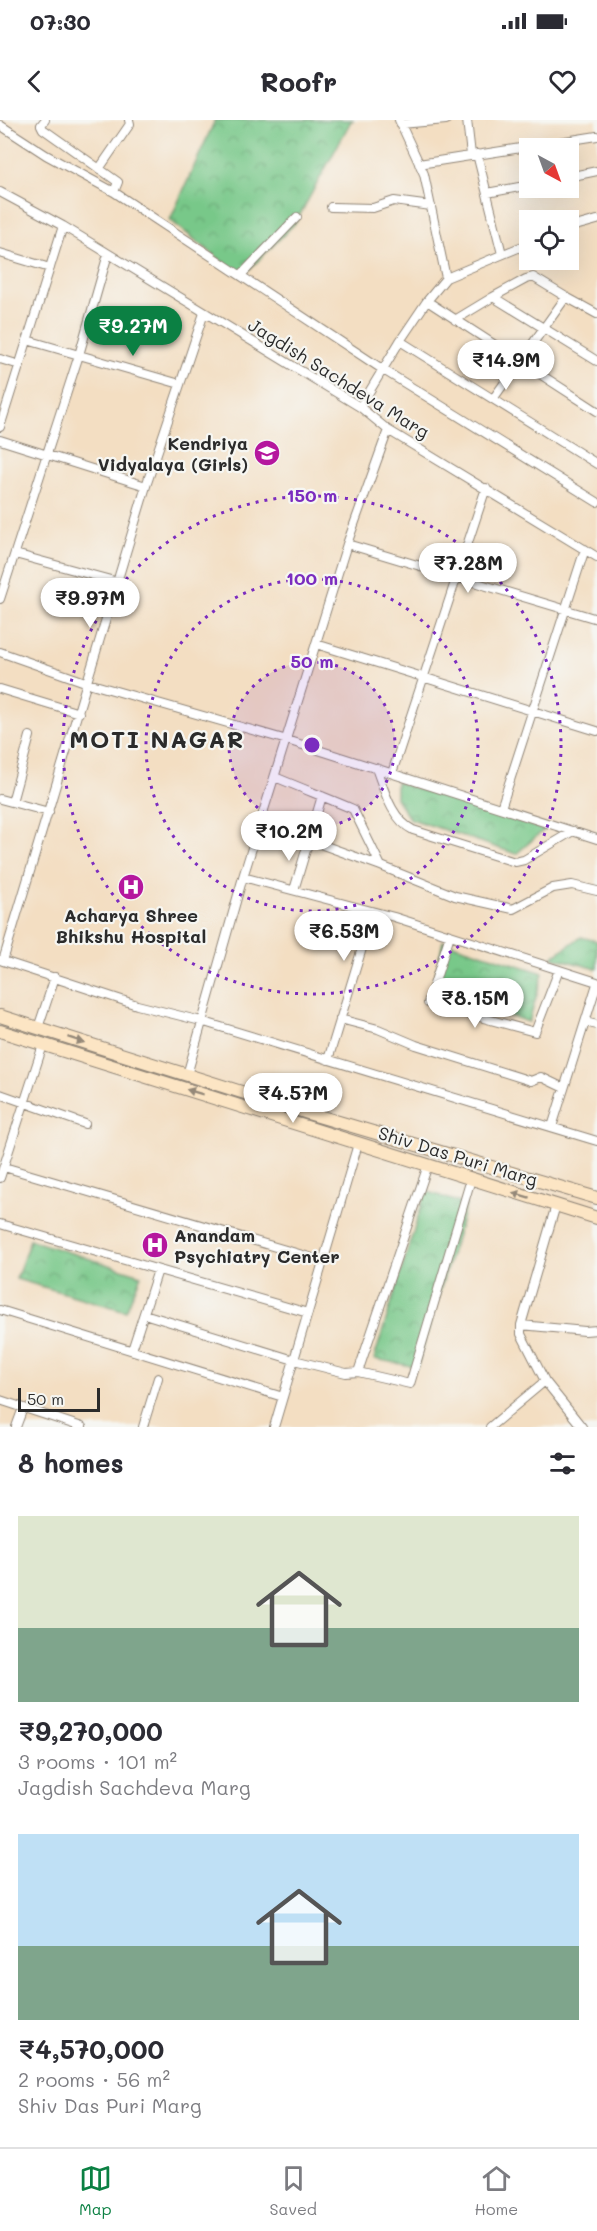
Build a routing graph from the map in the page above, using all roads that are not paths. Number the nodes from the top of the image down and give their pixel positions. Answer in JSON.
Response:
{"nodes":[{"id":1,"x":45,"y":120,"type":"edge"},
{"id":2,"x":129,"y":120,"type":"edge"},
{"id":3,"x":446,"y":120,"type":"edge"},
{"id":4,"x":467,"y":120,"type":"edge"},
{"id":5,"x":400,"y":122,"type":"edge"},
{"id":6,"x":0,"y":125,"type":"edge"},
{"id":7,"x":597,"y":136,"type":"edge"},
{"id":8,"x":474,"y":154,"type":"junction"},
{"id":9,"x":419,"y":164,"type":"junction"},
{"id":10,"x":99,"y":169,"type":"junction"},
{"id":11,"x":597,"y":171,"type":"edge"},
{"id":12,"x":579,"y":175,"type":"edge"},
{"id":13,"x":519,"y":187,"type":"edge"},
{"id":14,"x":0,"y":192,"type":"edge"},
{"id":15,"x":114,"y":192,"type":"junction"},
{"id":16,"x":487,"y":193,"type":"junction"},
{"id":17,"x":430,"y":206,"type":"junction"},
{"id":18,"x":331,"y":207,"type":"dead end"},
{"id":19,"x":297,"y":217,"type":"dead end"},
{"id":20,"x":597,"y":220,"type":"edge"},
{"id":21,"x":579,"y":225,"type":"edge"},
{"id":22,"x":63,"y":226,"type":"junction"},
{"id":23,"x":519,"y":247,"type":"edge"},
{"id":24,"x":0,"y":253,"type":"edge"},
{"id":25,"x":108,"y":254,"type":"junction"},
{"id":26,"x":502,"y":254,"type":"junction"},
{"id":27,"x":50,"y":268,"type":"junction"},
{"id":28,"x":241,"y":275,"type":"junction"},
{"id":29,"x":446,"y":278,"type":"junction"},
{"id":30,"x":493,"y":297,"type":"junction"},
{"id":31,"x":566,"y":297,"type":"junction"},
{"id":32,"x":427,"y":301,"type":"junction"},
{"id":33,"x":595,"y":310,"type":"edge"},
{"id":34,"x":204,"y":313,"type":"junction"},
{"id":35,"x":456,"y":320,"type":"junction"},
{"id":36,"x":543,"y":329,"type":"junction"},
{"id":37,"x":27,"y":340,"type":"junction"},
{"id":38,"x":400,"y":341,"type":"junction"},
{"id":39,"x":79,"y":355,"type":"junction"},
{"id":40,"x":0,"y":359,"type":"edge"},
{"id":41,"x":519,"y":361,"type":"junction"},
{"id":42,"x":597,"y":362,"type":"edge"},
{"id":43,"x":20,"y":365,"type":"junction"},
{"id":44,"x":382,"y":369,"type":"junction"},
{"id":45,"x":180,"y":384,"type":"junction"},
{"id":46,"x":493,"y":399,"type":"junction"},
{"id":47,"x":360,"y":407,"type":"junction"},
{"id":48,"x":597,"y":411,"type":"edge"},
{"id":49,"x":0,"y":428,"type":"edge"},
{"id":50,"x":387,"y":430,"type":"junction"},
{"id":51,"x":0,"y":440,"type":"edge"},
{"id":52,"x":47,"y":455,"type":"junction"},
{"id":53,"x":597,"y":464,"type":"edge"},
{"id":54,"x":146,"y":486,"type":"junction"},
{"id":55,"x":486,"y":488,"type":"junction"},
{"id":56,"x":597,"y":502,"type":"edge"},
{"id":57,"x":347,"y":544,"type":"junction"},
{"id":58,"x":585,"y":549,"type":"junction"},
{"id":59,"x":15,"y":554,"type":"junction"},
{"id":60,"x":597,"y":557,"type":"edge"},
{"id":61,"x":457,"y":577,"type":"junction"},
{"id":62,"x":118,"y":582,"type":"junction"},
{"id":63,"x":0,"y":598,"type":"edge"},
{"id":64,"x":566,"y":609,"type":"junction"},
{"id":65,"x":597,"y":618,"type":"edge"},
{"id":66,"x":316,"y":644,"type":"junction"},
{"id":67,"x":0,"y":652,"type":"edge"},
{"id":68,"x":424,"y":677,"type":"junction"},
{"id":69,"x":88,"y":683,"type":"junction"},
{"id":70,"x":0,"y":689,"type":"edge"},
{"id":71,"x":533,"y":711,"type":"junction"},
{"id":72,"x":79,"y":713,"type":"junction"},
{"id":73,"x":597,"y":731,"type":"edge"},
{"id":74,"x":30,"y":736,"type":"dead end"},
{"id":75,"x":287,"y":740,"type":"junction"},
{"id":76,"x":376,"y":768,"type":"junction"},
{"id":77,"x":392,"y":773,"type":"junction"},
{"id":78,"x":275,"y":777,"type":"junction"},
{"id":79,"x":322,"y":796,"type":"junction"},
{"id":80,"x":0,"y":799,"type":"edge"},
{"id":81,"x":12,"y":802,"type":"junction"},
{"id":82,"x":501,"y":808,"type":"junction"},
{"id":83,"x":49,"y":812,"type":"junction"},
{"id":84,"x":573,"y":831,"type":"junction"},
{"id":85,"x":597,"y":839,"type":"edge"},
{"id":86,"x":309,"y":840,"type":"junction"},
{"id":87,"x":381,"y":866,"type":"junction"},
{"id":88,"x":243,"y":877,"type":"junction"},
{"id":89,"x":294,"y":890,"type":"junction"},
{"id":90,"x":597,"y":891,"type":"edge"},
{"id":91,"x":373,"y":912,"type":"junction"},
{"id":92,"x":450,"y":935,"type":"junction"},
{"id":93,"x":1,"y":960,"type":"edge"},
{"id":94,"x":559,"y":970,"type":"junction"},
{"id":95,"x":55,"y":976,"type":"junction"},
{"id":96,"x":597,"y":983,"type":"edge"},
{"id":97,"x":0,"y":1016,"type":"edge"},
{"id":98,"x":340,"y":1019,"type":"junction"},
{"id":99,"x":201,"y":1021,"type":"junction"},
{"id":100,"x":585,"y":1022,"type":"junction"},
{"id":101,"x":597,"y":1025,"type":"edge"},
{"id":102,"x":38,"y":1028,"type":"junction"},
{"id":103,"x":0,"y":1031,"type":"edge"},
{"id":104,"x":43,"y":1045,"type":"junction"},
{"id":105,"x":328,"y":1060,"type":"junction"},
{"id":106,"x":187,"y":1075,"type":"junction"},
{"id":107,"x":564,"y":1088,"type":"junction"},
{"id":108,"x":0,"y":1094,"type":"edge"},
{"id":109,"x":24,"y":1102,"type":"junction"},
{"id":110,"x":85,"y":1124,"type":"dead end"},
{"id":111,"x":552,"y":1127,"type":"junction"},
{"id":112,"x":596,"y":1139,"type":"edge"},
{"id":113,"x":358,"y":1144,"type":"junction"},
{"id":114,"x":428,"y":1165,"type":"junction"},
{"id":115,"x":4,"y":1167,"type":"junction"},
{"id":116,"x":0,"y":1178,"type":"edge"},
{"id":117,"x":471,"y":1179,"type":"junction"},
{"id":118,"x":597,"y":1198,"type":"edge"},
{"id":119,"x":556,"y":1205,"type":"junction"},
{"id":120,"x":597,"y":1218,"type":"edge"},
{"id":121,"x":0,"y":1224,"type":"edge"},
{"id":122,"x":324,"y":1261,"type":"junction"},
{"id":123,"x":158,"y":1270,"type":"junction"},
{"id":124,"x":0,"y":1310,"type":"edge"},
{"id":125,"x":308,"y":1313,"type":"junction"},
{"id":126,"x":144,"y":1314,"type":"junction"},
{"id":127,"x":521,"y":1325,"type":"junction"},
{"id":128,"x":597,"y":1330,"type":"edge"},
{"id":129,"x":132,"y":1350,"type":"junction"},
{"id":130,"x":294,"y":1360,"type":"junction"},
{"id":131,"x":358,"y":1372,"type":"junction"},
{"id":132,"x":158,"y":1378,"type":"dead end"},
{"id":133,"x":545,"y":1382,"type":"junction"},
{"id":134,"x":283,"y":1397,"type":"junction"},
{"id":135,"x":0,"y":1400,"type":"edge"},
{"id":136,"x":23,"y":1407,"type":"junction"},
{"id":137,"x":16,"y":1427,"type":"edge"},
{"id":138,"x":82,"y":1427,"type":"edge"},
{"id":139,"x":143,"y":1427,"type":"edge"},
{"id":140,"x":274,"y":1427,"type":"edge"},
{"id":141,"x":490,"y":1427,"type":"edge"},
{"id":142,"x":582,"y":1427,"type":"edge"}],
"edges":[{"from":1,"to":10,"type":"street"},
{"from":2,"to":10,"type":"street"},
{"from":3,"to":5,"type":"street"},
{"from":4,"to":8,"type":"street"},
{"from":5,"to":9,"type":"street"},
{"from":6,"to":15,"type":"street"},
{"from":7,"to":8,"type":"street"},
{"from":8,"to":9,"type":"street"},
{"from":8,"to":16,"type":"street"},
{"from":9,"to":17,"type":"street"},
{"from":10,"to":15,"type":"street"},
{"from":11,"to":12,"type":"street"},
{"from":13,"to":16,"type":"street"},
{"from":14,"to":22,"type":"street","name":"Jagdish Sachdeva Marg"},
{"from":15,"to":28,"type":"street"},
{"from":16,"to":26,"type":"street"},
{"from":17,"to":18,"type":"street"},
{"from":17,"to":29,"type":"street"},
{"from":19,"to":28,"type":"street"},
{"from":20,"to":21,"type":"street"},
{"from":22,"to":25,"type":"street","name":"Jagdish Sachdeva Marg"},
{"from":22,"to":27,"type":"street"},
{"from":23,"to":26,"type":"street"},
{"from":24,"to":27,"type":"street"},
{"from":25,"to":34,"type":"street","name":"Jagdish Sachdeva Marg"},
{"from":25,"to":39,"type":"street"},
{"from":26,"to":29,"type":"street"},
{"from":27,"to":37,"type":"street"},
{"from":28,"to":44,"type":"street"},
{"from":29,"to":32,"type":"street"},
{"from":30,"to":31,"type":"street"},
{"from":30,"to":35,"type":"street"},
{"from":30,"to":36,"type":"street"},
{"from":31,"to":33,"type":"street"},
{"from":31,"to":36,"type":"street"},
{"from":32,"to":35,"type":"street"},
{"from":32,"to":38,"type":"street"},
{"from":34,"to":45,"type":"street"},
{"from":34,"to":47,"type":"street","name":"Jagdish Sachdeva Marg"},
{"from":35,"to":41,"type":"street"},
{"from":36,"to":41,"type":"street"},
{"from":36,"to":42,"type":"street"},
{"from":37,"to":39,"type":"street"},
{"from":37,"to":43,"type":"street"},
{"from":38,"to":44,"type":"street"},
{"from":38,"to":46,"type":"street"},
{"from":39,"to":45,"type":"street"},
{"from":39,"to":52,"type":"street"},
{"from":40,"to":43,"type":"street"},
{"from":41,"to":46,"type":"street"},
{"from":41,"to":48,"type":"street"},
{"from":43,"to":49,"type":"street"},
{"from":44,"to":47,"type":"street"},
{"from":44,"to":56,"type":"street"},
{"from":45,"to":54,"type":"street"},
{"from":46,"to":53,"type":"street"},
{"from":47,"to":50,"type":"street","name":"Jagdish Sachdeva Marg"},
{"from":50,"to":55,"type":"street","name":"Jagdish Sachdeva Marg"},
{"from":50,"to":57,"type":"street"},
{"from":51,"to":52,"type":"street"},
{"from":52,"to":54,"type":"street"},
{"from":52,"to":59,"type":"street"},
{"from":54,"to":62,"type":"street"},
{"from":55,"to":58,"type":"street","name":"Jagdish Sachdeva Marg"},
{"from":55,"to":61,"type":"street"},
{"from":57,"to":61,"type":"street"},
{"from":57,"to":66,"type":"street"},
{"from":58,"to":60,"type":"street","name":"Jagdish Sachdeva Marg"},
{"from":58,"to":64,"type":"street"},
{"from":59,"to":62,"type":"street"},
{"from":59,"to":63,"type":"street"},
{"from":61,"to":64,"type":"street"},
{"from":61,"to":68,"type":"street"},
{"from":62,"to":69,"type":"street"},
{"from":64,"to":65,"type":"street"},
{"from":64,"to":71,"type":"street"},
{"from":66,"to":68,"type":"street"},
{"from":66,"to":75,"type":"street"},
{"from":67,"to":69,"type":"street"},
{"from":68,"to":71,"type":"street"},
{"from":68,"to":77,"type":"street"},
{"from":69,"to":72,"type":"street"},
{"from":69,"to":75,"type":"street"},
{"from":70,"to":72,"type":"street"},
{"from":71,"to":73,"type":"street"},
{"from":71,"to":82,"type":"street"},
{"from":72,"to":83,"type":"street"},
{"from":74,"to":81,"type":"street"},
{"from":75,"to":76,"type":"street"},
{"from":75,"to":78,"type":"street"},
{"from":76,"to":77,"type":"street"},
{"from":76,"to":84,"type":"street"},
{"from":77,"to":82,"type":"street"},
{"from":78,"to":79,"type":"street"},
{"from":78,"to":88,"type":"street"},
{"from":79,"to":86,"type":"street"},
{"from":79,"to":87,"type":"street"},
{"from":80,"to":81,"type":"street"},
{"from":81,"to":83,"type":"street"},
{"from":82,"to":84,"type":"street"},
{"from":83,"to":93,"type":"street"},
{"from":84,"to":85,"type":"street"},
{"from":86,"to":87,"type":"street"},
{"from":86,"to":89,"type":"street"},
{"from":87,"to":90,"type":"street"},
{"from":88,"to":89,"type":"street"},
{"from":88,"to":99,"type":"street"},
{"from":89,"to":91,"type":"street"},
{"from":91,"to":92,"type":"street"},
{"from":91,"to":98,"type":"street"},
{"from":92,"to":94,"type":"street"},
{"from":92,"to":94,"type":"street"},
{"from":93,"to":95,"type":"street"},
{"from":94,"to":96,"type":"street"},
{"from":95,"to":99,"type":"street"},
{"from":95,"to":102,"type":"street"},
{"from":96,"to":100,"type":"street"},
{"from":97,"to":102,"type":"main road","name":"Shiv Das Puri Marg"},
{"from":98,"to":105,"type":"street"},
{"from":98,"to":107,"type":"street"},
{"from":99,"to":105,"type":"street"},
{"from":99,"to":106,"type":"street"},
{"from":100,"to":101,"type":"street"},
{"from":100,"to":107,"type":"street"},
{"from":102,"to":106,"type":"main road","name":"Shiv Das Puri Marg","one_way":true},
{"from":103,"to":104,"type":"main road","name":"Shiv Das Puri Marg"},
{"from":104,"to":109,"type":"street"},
{"from":113,"to":104,"type":"main road","name":"Shiv Das Puri Marg","one_way":true},
{"from":105,"to":111,"type":"street"},
{"from":106,"to":118,"type":"main road","name":"Shiv Das Puri Marg"},
{"from":107,"to":111,"type":"street"},
{"from":108,"to":109,"type":"street"},
{"from":109,"to":110,"type":"street"},
{"from":109,"to":115,"type":"street"},
{"from":111,"to":112,"type":"street"},
{"from":113,"to":114,"type":"main road","name":"Shiv Das Puri Marg"},
{"from":113,"to":122,"type":"street"},
{"from":114,"to":117,"type":"main road","name":"Shiv Das Puri Marg"},
{"from":114,"to":131,"type":"street"},
{"from":115,"to":116,"type":"street"},
{"from":115,"to":122,"type":"street"},
{"from":119,"to":117,"type":"main road","name":"Shiv Das Puri Marg","one_way":true},
{"from":117,"to":131,"type":"street"},
{"from":119,"to":120,"type":"main road","name":"Shiv Das Puri Marg"},
{"from":119,"to":127,"type":"street"},
{"from":121,"to":123,"type":"street"},
{"from":122,"to":125,"type":"street"},
{"from":123,"to":125,"type":"street"},
{"from":123,"to":126,"type":"street"},
{"from":124,"to":129,"type":"street"},
{"from":125,"to":130,"type":"street"},
{"from":126,"to":129,"type":"street"},
{"from":126,"to":130,"type":"street"},
{"from":127,"to":128,"type":"street"},
{"from":127,"to":133,"type":"street"},
{"from":129,"to":134,"type":"street"},
{"from":130,"to":131,"type":"street"},
{"from":130,"to":134,"type":"street"},
{"from":132,"to":139,"type":"street"},
{"from":133,"to":141,"type":"street"},
{"from":133,"to":142,"type":"street"},
{"from":134,"to":140,"type":"street"},
{"from":135,"to":136,"type":"street"},
{"from":136,"to":137,"type":"street"},
{"from":136,"to":138,"type":"street"}]}
